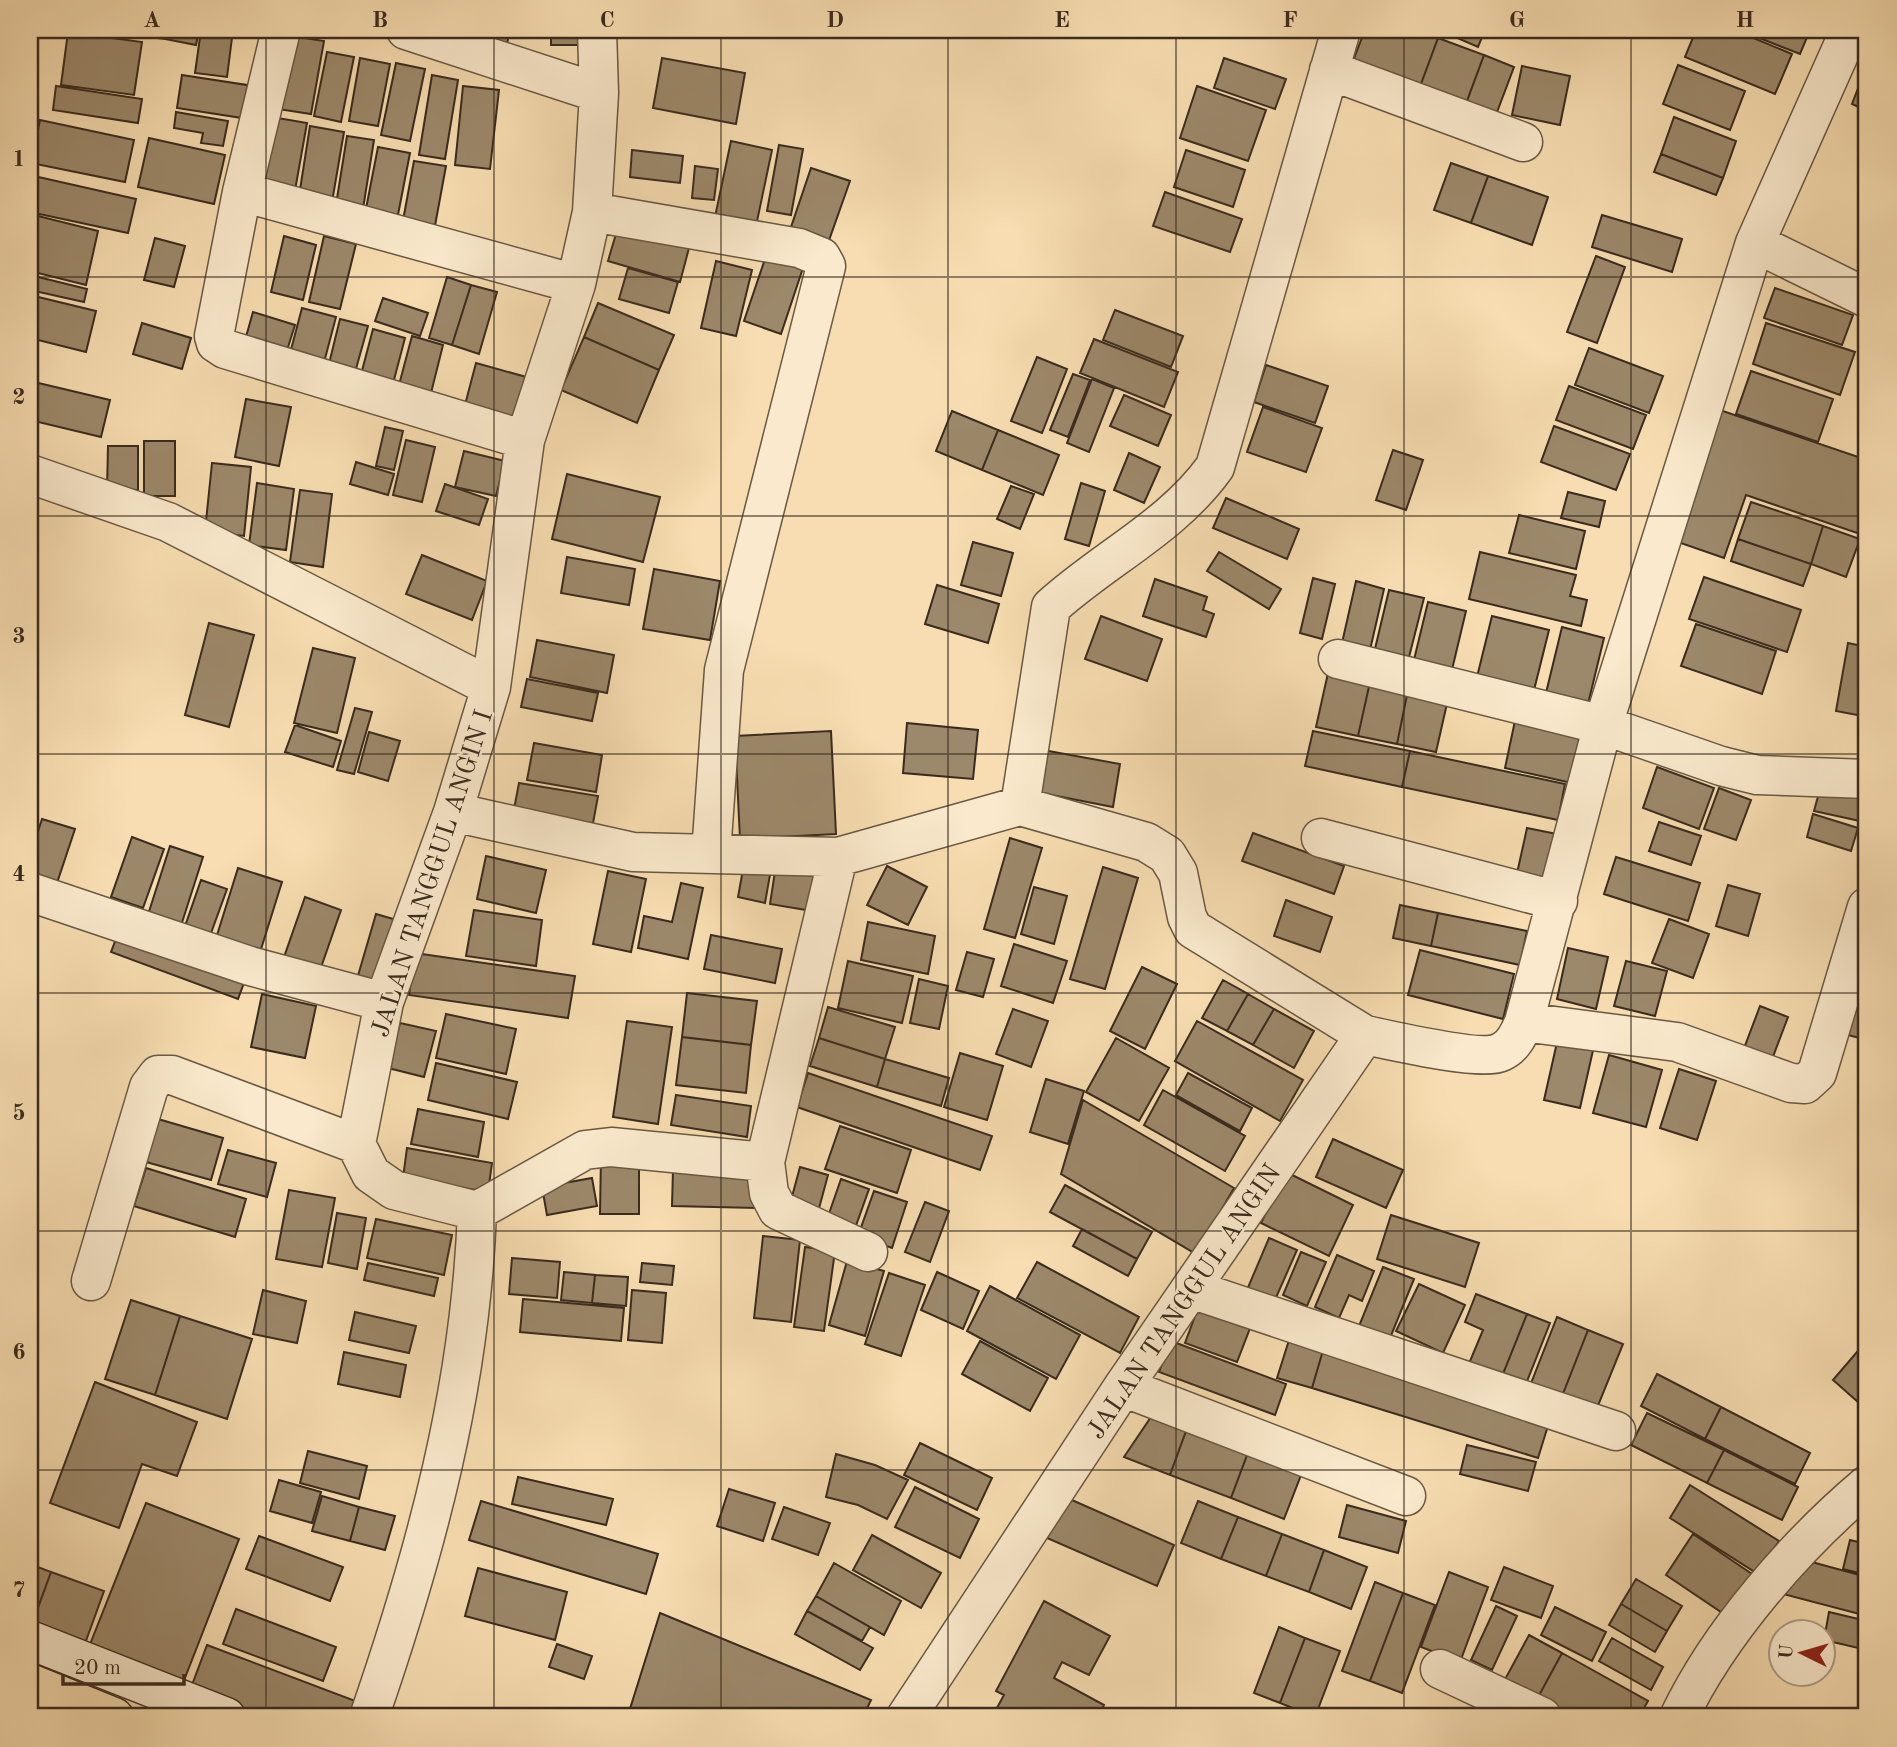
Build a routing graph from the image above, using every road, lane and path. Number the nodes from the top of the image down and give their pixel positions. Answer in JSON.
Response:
{"nodes":[{"id":1,"x":281,"y":30,"type":"edge"},
{"id":2,"x":406,"y":30,"type":"edge"},
{"id":3,"x":597,"y":30,"type":"edge"},
{"id":4,"x":1341,"y":30,"type":"edge"},
{"id":5,"x":1850,"y":30,"type":"edge"},
{"id":6,"x":1329,"y":70,"type":"junction"},
{"id":7,"x":599,"y":93,"type":"junction"},
{"id":8,"x":1522,"y":142,"type":"dead end"},
{"id":9,"x":242,"y":192,"type":"junction"},
{"id":10,"x":592,"y":212,"type":"junction"},
{"id":11,"x":1755,"y":243,"type":"junction"},
{"id":12,"x":576,"y":284,"type":"junction"},
{"id":13,"x":1867,"y":298,"type":"edge"},
{"id":14,"x":525,"y":440,"type":"junction"},
{"id":15,"x":30,"y":474,"type":"edge"},
{"id":16,"x":1338,"y":659,"type":"dead end"},
{"id":17,"x":491,"y":687,"type":"junction"},
{"id":18,"x":1603,"y":725,"type":"junction"},
{"id":19,"x":1867,"y":779,"type":"edge"},
{"id":20,"x":1020,"y":806,"type":"junction"},
{"id":21,"x":453,"y":812,"type":"junction"},
{"id":22,"x":1321,"y":838,"type":"dead end"},
{"id":23,"x":710,"y":854,"type":"junction"},
{"id":24,"x":838,"y":858,"type":"junction"},
{"id":25,"x":30,"y":892,"type":"edge"},
{"id":26,"x":1558,"y":901,"type":"junction"},
{"id":27,"x":1867,"y":907,"type":"edge"},
{"id":28,"x":384,"y":1002,"type":"junction"},
{"id":29,"x":1524,"y":1023,"type":"junction"},
{"id":30,"x":1365,"y":1035,"type":"junction"},
{"id":31,"x":356,"y":1144,"type":"junction"},
{"id":32,"x":765,"y":1162,"type":"junction"},
{"id":33,"x":477,"y":1211,"type":"junction"},
{"id":34,"x":868,"y":1252,"type":"dead end"},
{"id":35,"x":91,"y":1281,"type":"dead end"},
{"id":36,"x":1191,"y":1289,"type":"junction"},
{"id":37,"x":1123,"y":1387,"type":"junction"},
{"id":38,"x":1616,"y":1431,"type":"dead end"},
{"id":39,"x":1867,"y":1485,"type":"edge"},
{"id":40,"x":1406,"y":1496,"type":"dead end"},
{"id":41,"x":30,"y":1640,"type":"edge"},
{"id":42,"x":1440,"y":1669,"type":"dead end"},
{"id":43,"x":30,"y":1683,"type":"edge"},
{"id":44,"x":114,"y":1717,"type":"edge"},
{"id":45,"x":226,"y":1717,"type":"edge"},
{"id":46,"x":369,"y":1717,"type":"edge"},
{"id":47,"x":906,"y":1717,"type":"edge"},
{"id":48,"x":1542,"y":1717,"type":"edge"},
{"id":49,"x":1679,"y":1717,"type":"edge"}],
"edges":[{"from":1,"to":9,"type":"street"},
{"from":2,"to":7,"type":"street"},
{"from":3,"to":7,"type":"street","name":"JALAN TANGGUL ANGIN I"},
{"from":4,"to":6,"type":"street"},
{"from":5,"to":11,"type":"street"},
{"from":6,"to":8,"type":"street"},
{"from":6,"to":20,"type":"street"},
{"from":7,"to":10,"type":"street","name":"JALAN TANGGUL ANGIN I"},
{"from":9,"to":12,"type":"street"},
{"from":9,"to":14,"type":"street"},
{"from":10,"to":12,"type":"street","name":"JALAN TANGGUL ANGIN I"},
{"from":10,"to":23,"type":"street"},
{"from":11,"to":13,"type":"street"},
{"from":11,"to":18,"type":"street"},
{"from":12,"to":14,"type":"street","name":"JALAN TANGGUL ANGIN I"},
{"from":14,"to":17,"type":"street","name":"JALAN TANGGUL ANGIN I"},
{"from":15,"to":17,"type":"street"},
{"from":16,"to":18,"type":"street"},
{"from":17,"to":21,"type":"street","name":"JALAN TANGGUL ANGIN I"},
{"from":18,"to":19,"type":"street"},
{"from":18,"to":26,"type":"street"},
{"from":20,"to":24,"type":"street"},
{"from":20,"to":30,"type":"street"},
{"from":21,"to":23,"type":"street"},
{"from":21,"to":28,"type":"street","name":"JALAN TANGGUL ANGIN I"},
{"from":22,"to":26,"type":"street"},
{"from":23,"to":24,"type":"street"},
{"from":24,"to":32,"type":"street"},
{"from":25,"to":28,"type":"street"},
{"from":26,"to":29,"type":"street"},
{"from":27,"to":29,"type":"street"},
{"from":28,"to":31,"type":"street","name":"JALAN TANGGUL ANGIN I"},
{"from":29,"to":30,"type":"street"},
{"from":30,"to":36,"type":"street","name":"JALAN TANGGUL ANGIN"},
{"from":31,"to":33,"type":"street"},
{"from":31,"to":35,"type":"street"},
{"from":32,"to":33,"type":"street"},
{"from":32,"to":34,"type":"street"},
{"from":33,"to":46,"type":"street"},
{"from":36,"to":37,"type":"street","name":"JALAN TANGGUL ANGIN"},
{"from":36,"to":38,"type":"street"},
{"from":37,"to":40,"type":"street"},
{"from":37,"to":47,"type":"street","name":"JALAN TANGGUL ANGIN"},
{"from":39,"to":49,"type":"street"},
{"from":41,"to":45,"type":"street"},
{"from":42,"to":48,"type":"street"},
{"from":43,"to":44,"type":"main road"}]}
